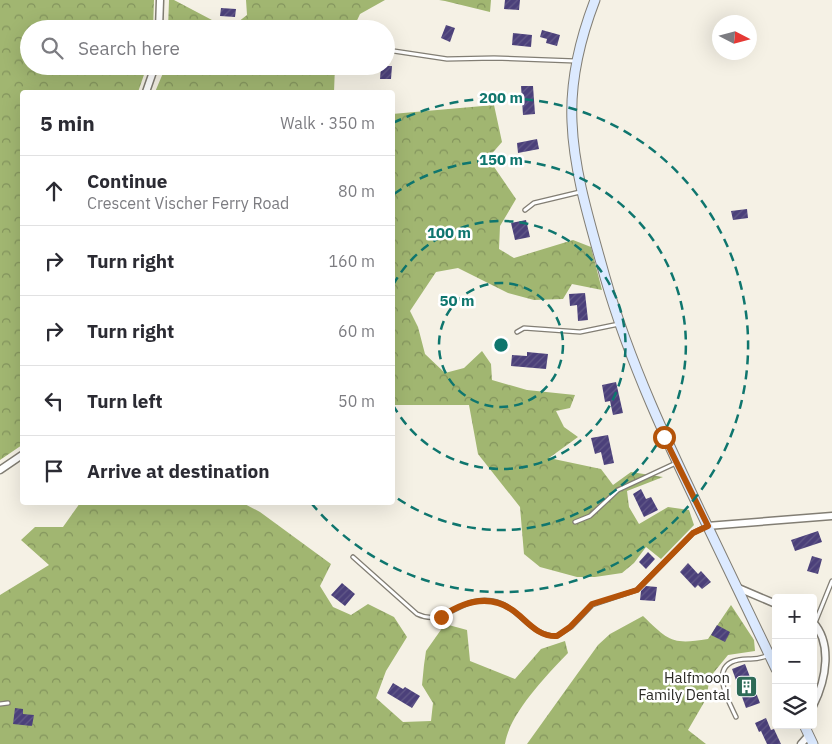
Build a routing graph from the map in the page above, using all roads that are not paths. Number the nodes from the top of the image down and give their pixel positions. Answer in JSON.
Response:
{"nodes":[{"id":1,"x":160,"y":0,"type":"edge"},
{"id":2,"x":596,"y":0,"type":"edge"},
{"id":3,"x":159,"y":20,"type":"edge"},
{"id":4,"x":395,"y":51,"type":"edge"},
{"id":5,"x":576,"y":61,"type":"junction"},
{"id":6,"x":152,"y":75,"type":"edge"},
{"id":7,"x":147,"y":90,"type":"edge"},
{"id":8,"x":583,"y":191,"type":"junction"},
{"id":9,"x":525,"y":210,"type":"dead end"},
{"id":10,"x":619,"y":324,"type":"junction"},
{"id":11,"x":517,"y":332,"type":"dead end"},
{"id":12,"x":20,"y":456,"type":"edge"},
{"id":13,"x":676,"y":462,"type":"junction"},
{"id":14,"x":0,"y":470,"type":"edge"},
{"id":15,"x":832,"y":516,"type":"edge"},
{"id":16,"x":575,"y":522,"type":"dead end"},
{"id":17,"x":708,"y":526,"type":"junction"},
{"id":18,"x":353,"y":557,"type":"dead end"},
{"id":19,"x":832,"y":581,"type":"edge"},
{"id":20,"x":736,"y":586,"type":"junction"},
{"id":21,"x":772,"y":602,"type":"edge"},
{"id":22,"x":817,"y":616,"type":"edge"},
{"id":23,"x":817,"y":626,"type":"edge"},
{"id":24,"x":769,"y":655,"type":"junction"},
{"id":25,"x":772,"y":661,"type":"edge"},
{"id":26,"x":817,"y":697,"type":"edge"},
{"id":27,"x":8,"y":703,"type":"dead end"},
{"id":28,"x":0,"y":704,"type":"edge"},
{"id":29,"x":736,"y":717,"type":"dead end"},
{"id":30,"x":806,"y":729,"type":"edge"},
{"id":31,"x":809,"y":735,"type":"junction"},
{"id":32,"x":801,"y":744,"type":"edge"},
{"id":33,"x":813,"y":744,"type":"edge"}],
"edges":[{"from":1,"to":3,"type":"street"},
{"from":2,"to":5,"type":"main road"},
{"from":4,"to":5,"type":"lane"},
{"from":5,"to":8,"type":"main road"},
{"from":6,"to":7,"type":"street"},
{"from":8,"to":9,"type":"lane"},
{"from":8,"to":10,"type":"main road"},
{"from":10,"to":11,"type":"lane"},
{"from":10,"to":13,"type":"main road"},
{"from":12,"to":14,"type":"street"},
{"from":13,"to":16,"type":"lane"},
{"from":13,"to":17,"type":"main road"},
{"from":15,"to":17,"type":"street"},
{"from":17,"to":18,"type":"lane"},
{"from":17,"to":20,"type":"main road"},
{"from":19,"to":22,"type":"lane"},
{"from":20,"to":21,"type":"street"},
{"from":20,"to":24,"type":"main road"},
{"from":23,"to":26,"type":"street"},
{"from":24,"to":25,"type":"main road"},
{"from":24,"to":29,"type":"lane"},
{"from":27,"to":28,"type":"lane"},
{"from":30,"to":31,"type":"main road"},
{"from":31,"to":32,"type":"street"},
{"from":31,"to":33,"type":"main road"}]}
